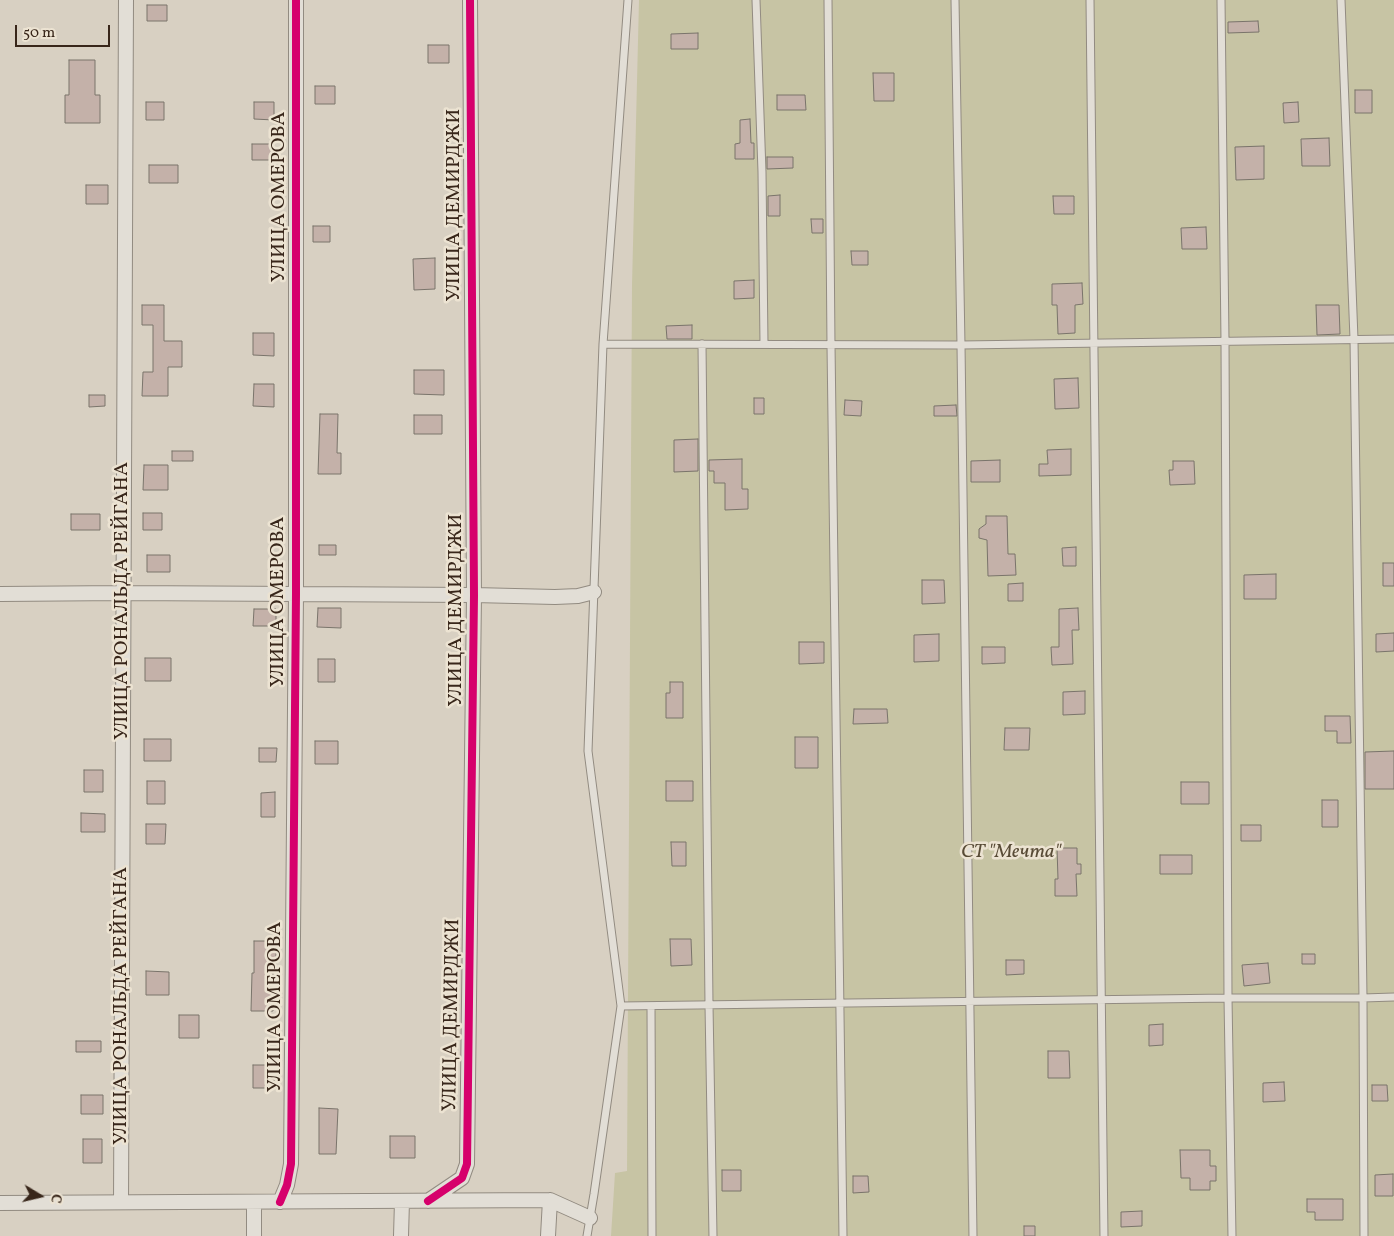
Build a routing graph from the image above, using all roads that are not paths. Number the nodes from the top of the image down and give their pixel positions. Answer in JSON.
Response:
{"nodes":[{"id":1,"x":126,"y":0,"type":"edge"},
{"id":2,"x":296,"y":0,"type":"edge"},
{"id":3,"x":470,"y":0,"type":"edge"},
{"id":4,"x":628,"y":0,"type":"edge"},
{"id":5,"x":756,"y":0,"type":"edge"},
{"id":6,"x":828,"y":0,"type":"edge"},
{"id":7,"x":955,"y":0,"type":"edge"},
{"id":8,"x":1090,"y":0,"type":"edge"},
{"id":9,"x":1221,"y":0,"type":"edge"},
{"id":10,"x":1341,"y":0,"type":"edge"},
{"id":11,"x":1354,"y":339,"type":"junction"},
{"id":12,"x":1394,"y":339,"type":"edge"},
{"id":13,"x":1225,"y":341,"type":"junction"},
{"id":14,"x":1094,"y":343,"type":"junction"},
{"id":15,"x":603,"y":344,"type":"junction"},
{"id":16,"x":702,"y":344,"type":"junction"},
{"id":17,"x":764,"y":344,"type":"junction"},
{"id":18,"x":831,"y":345,"type":"junction"},
{"id":19,"x":961,"y":345,"type":"junction"},
{"id":20,"x":594,"y":592,"type":"junction"},
{"id":21,"x":123,"y":593,"type":"junction"},
{"id":22,"x":0,"y":594,"type":"edge"},
{"id":23,"x":296,"y":594,"type":"junction"},
{"id":24,"x":474,"y":595,"type":"junction"},
{"id":25,"x":1394,"y":997,"type":"edge"},
{"id":26,"x":1228,"y":998,"type":"junction"},
{"id":27,"x":1362,"y":998,"type":"junction"},
{"id":28,"x":1102,"y":999,"type":"junction"},
{"id":29,"x":970,"y":1001,"type":"junction"},
{"id":30,"x":840,"y":1003,"type":"junction"},
{"id":31,"x":709,"y":1005,"type":"junction"},
{"id":32,"x":621,"y":1006,"type":"junction"},
{"id":33,"x":651,"y":1006,"type":"junction"},
{"id":34,"x":550,"y":1200,"type":"junction"},
{"id":35,"x":402,"y":1201,"type":"junction"},
{"id":36,"x":428,"y":1201,"type":"junction"},
{"id":37,"x":121,"y":1202,"type":"junction"},
{"id":38,"x":254,"y":1202,"type":"junction"},
{"id":39,"x":280,"y":1202,"type":"junction"},
{"id":40,"x":0,"y":1203,"type":"edge"},
{"id":41,"x":590,"y":1218,"type":"junction"},
{"id":42,"x":254,"y":1236,"type":"edge"},
{"id":43,"x":401,"y":1236,"type":"edge"},
{"id":44,"x":548,"y":1236,"type":"edge"},
{"id":45,"x":587,"y":1236,"type":"edge"},
{"id":46,"x":652,"y":1236,"type":"edge"},
{"id":47,"x":713,"y":1236,"type":"edge"},
{"id":48,"x":843,"y":1236,"type":"edge"},
{"id":49,"x":973,"y":1236,"type":"edge"},
{"id":50,"x":1104,"y":1236,"type":"edge"},
{"id":51,"x":1232,"y":1236,"type":"edge"},
{"id":52,"x":1364,"y":1236,"type":"edge"}],
"edges":[{"from":1,"to":21,"type":"street","name":"УЛИЦА РОНАЛЬДА РЕЙГАНА"},
{"from":2,"to":23,"type":"street","name":"УЛИЦА ОМЕРОВА"},
{"from":3,"to":24,"type":"street","name":"УЛИЦА ДЕМИРДЖИ"},
{"from":4,"to":15,"type":"lane"},
{"from":5,"to":17,"type":"lane"},
{"from":6,"to":18,"type":"lane"},
{"from":7,"to":19,"type":"lane"},
{"from":8,"to":14,"type":"lane"},
{"from":9,"to":13,"type":"lane"},
{"from":10,"to":11,"type":"lane"},
{"from":11,"to":12,"type":"lane"},
{"from":11,"to":13,"type":"lane"},
{"from":11,"to":27,"type":"lane"},
{"from":13,"to":14,"type":"lane"},
{"from":13,"to":26,"type":"lane"},
{"from":14,"to":19,"type":"lane"},
{"from":14,"to":28,"type":"lane"},
{"from":15,"to":16,"type":"lane"},
{"from":15,"to":20,"type":"lane"},
{"from":16,"to":17,"type":"lane"},
{"from":16,"to":31,"type":"lane"},
{"from":17,"to":18,"type":"lane"},
{"from":18,"to":19,"type":"lane"},
{"from":18,"to":30,"type":"lane"},
{"from":19,"to":29,"type":"lane"},
{"from":20,"to":24,"type":"street"},
{"from":20,"to":32,"type":"lane"},
{"from":21,"to":22,"type":"street"},
{"from":21,"to":23,"type":"street"},
{"from":21,"to":37,"type":"street","name":"УЛИЦА РОНАЛЬДА РЕЙГАНА"},
{"from":23,"to":24,"type":"street"},
{"from":23,"to":39,"type":"street","name":"УЛИЦА ОМЕРОВА"},
{"from":24,"to":36,"type":"street","name":"УЛИЦА ДЕМИРДЖИ"},
{"from":25,"to":27,"type":"lane"},
{"from":26,"to":27,"type":"lane"},
{"from":26,"to":28,"type":"lane"},
{"from":26,"to":51,"type":"lane"},
{"from":27,"to":52,"type":"lane"},
{"from":28,"to":29,"type":"lane"},
{"from":28,"to":50,"type":"lane"},
{"from":29,"to":30,"type":"lane"},
{"from":29,"to":49,"type":"lane"},
{"from":30,"to":31,"type":"lane"},
{"from":30,"to":48,"type":"lane"},
{"from":31,"to":33,"type":"lane"},
{"from":31,"to":47,"type":"lane"},
{"from":32,"to":33,"type":"lane"},
{"from":32,"to":41,"type":"lane"},
{"from":33,"to":46,"type":"lane"},
{"from":34,"to":36,"type":"street"},
{"from":34,"to":41,"type":"street"},
{"from":34,"to":44,"type":"street"},
{"from":35,"to":36,"type":"street"},
{"from":35,"to":39,"type":"street"},
{"from":35,"to":43,"type":"street"},
{"from":37,"to":38,"type":"street"},
{"from":37,"to":40,"type":"street"},
{"from":38,"to":39,"type":"street"},
{"from":38,"to":42,"type":"street"},
{"from":41,"to":45,"type":"lane"}]}
